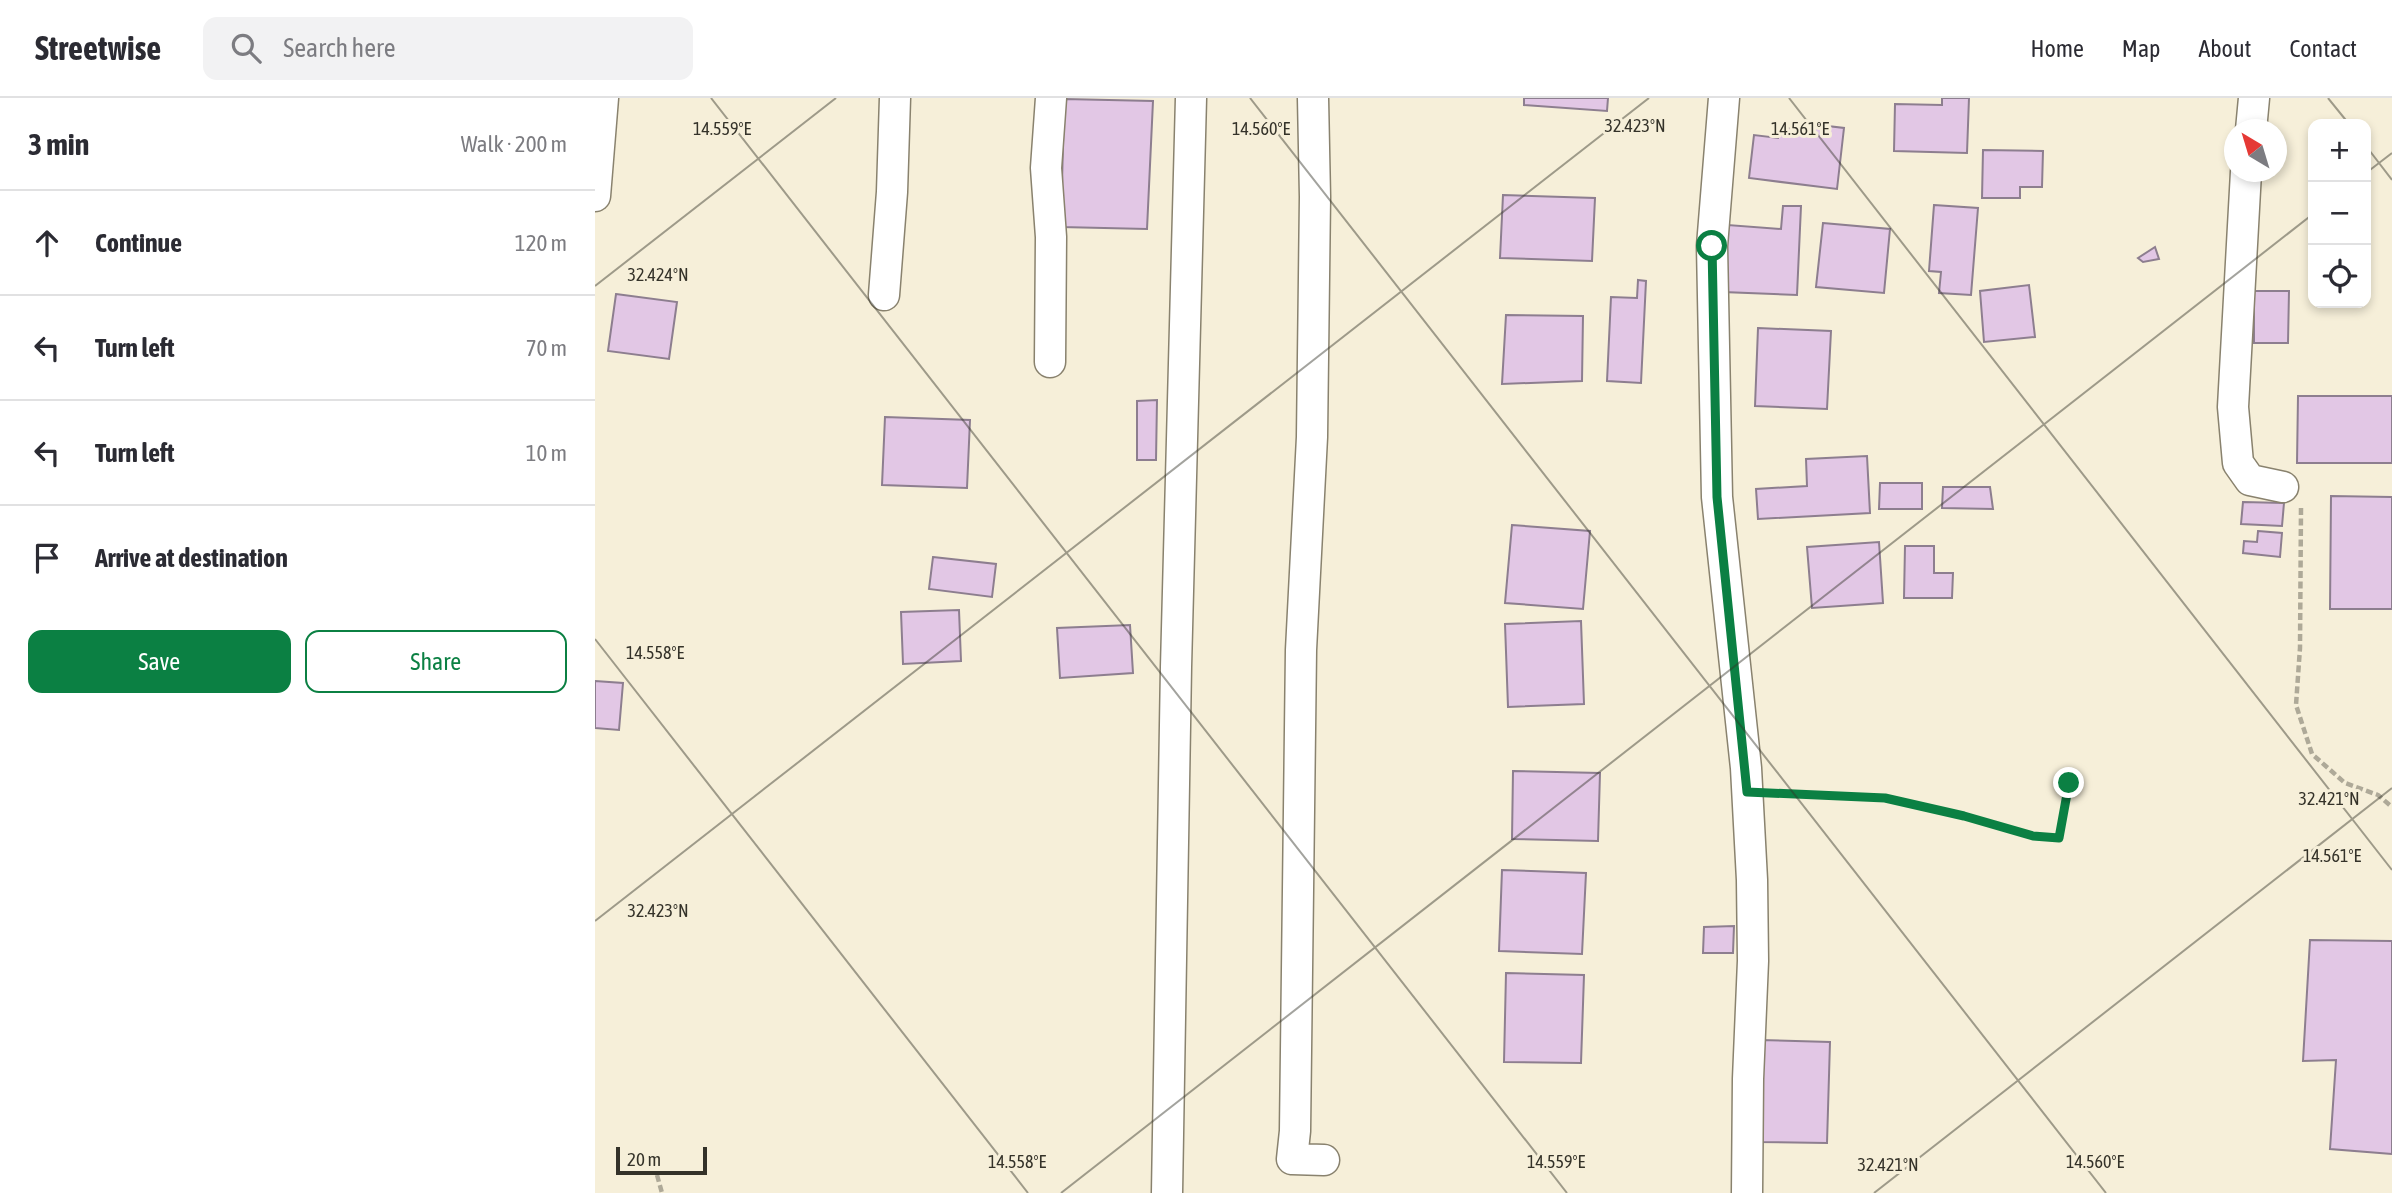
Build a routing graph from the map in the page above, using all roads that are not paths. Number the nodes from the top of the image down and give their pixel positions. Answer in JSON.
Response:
{"nodes":[{"id":1,"x":603,"y":98,"type":"edge"},
{"id":2,"x":895,"y":98,"type":"edge"},
{"id":3,"x":1051,"y":98,"type":"edge"},
{"id":4,"x":1191,"y":98,"type":"edge"},
{"id":5,"x":1313,"y":98,"type":"edge"},
{"id":6,"x":1724,"y":98,"type":"edge"},
{"id":7,"x":2254,"y":98,"type":"edge"},
{"id":8,"x":2252,"y":119,"type":"edge"},
{"id":9,"x":2245,"y":182,"type":"edge"},
{"id":10,"x":595,"y":196,"type":"edge"},
{"id":11,"x":884,"y":295,"type":"dead end"},
{"id":12,"x":1050,"y":362,"type":"dead end"},
{"id":13,"x":2283,"y":487,"type":"road end"},
{"id":14,"x":1324,"y":1160,"type":"dead end"},
{"id":15,"x":1167,"y":1193,"type":"edge"},
{"id":16,"x":1747,"y":1193,"type":"edge"}],
"edges":[{"from":1,"to":10,"type":"street"},
{"from":2,"to":11,"type":"street"},
{"from":3,"to":12,"type":"street"},
{"from":4,"to":15,"type":"street"},
{"from":5,"to":14,"type":"street"},
{"from":6,"to":16,"type":"street"},
{"from":7,"to":8,"type":"street"},
{"from":9,"to":13,"type":"street"}]}
